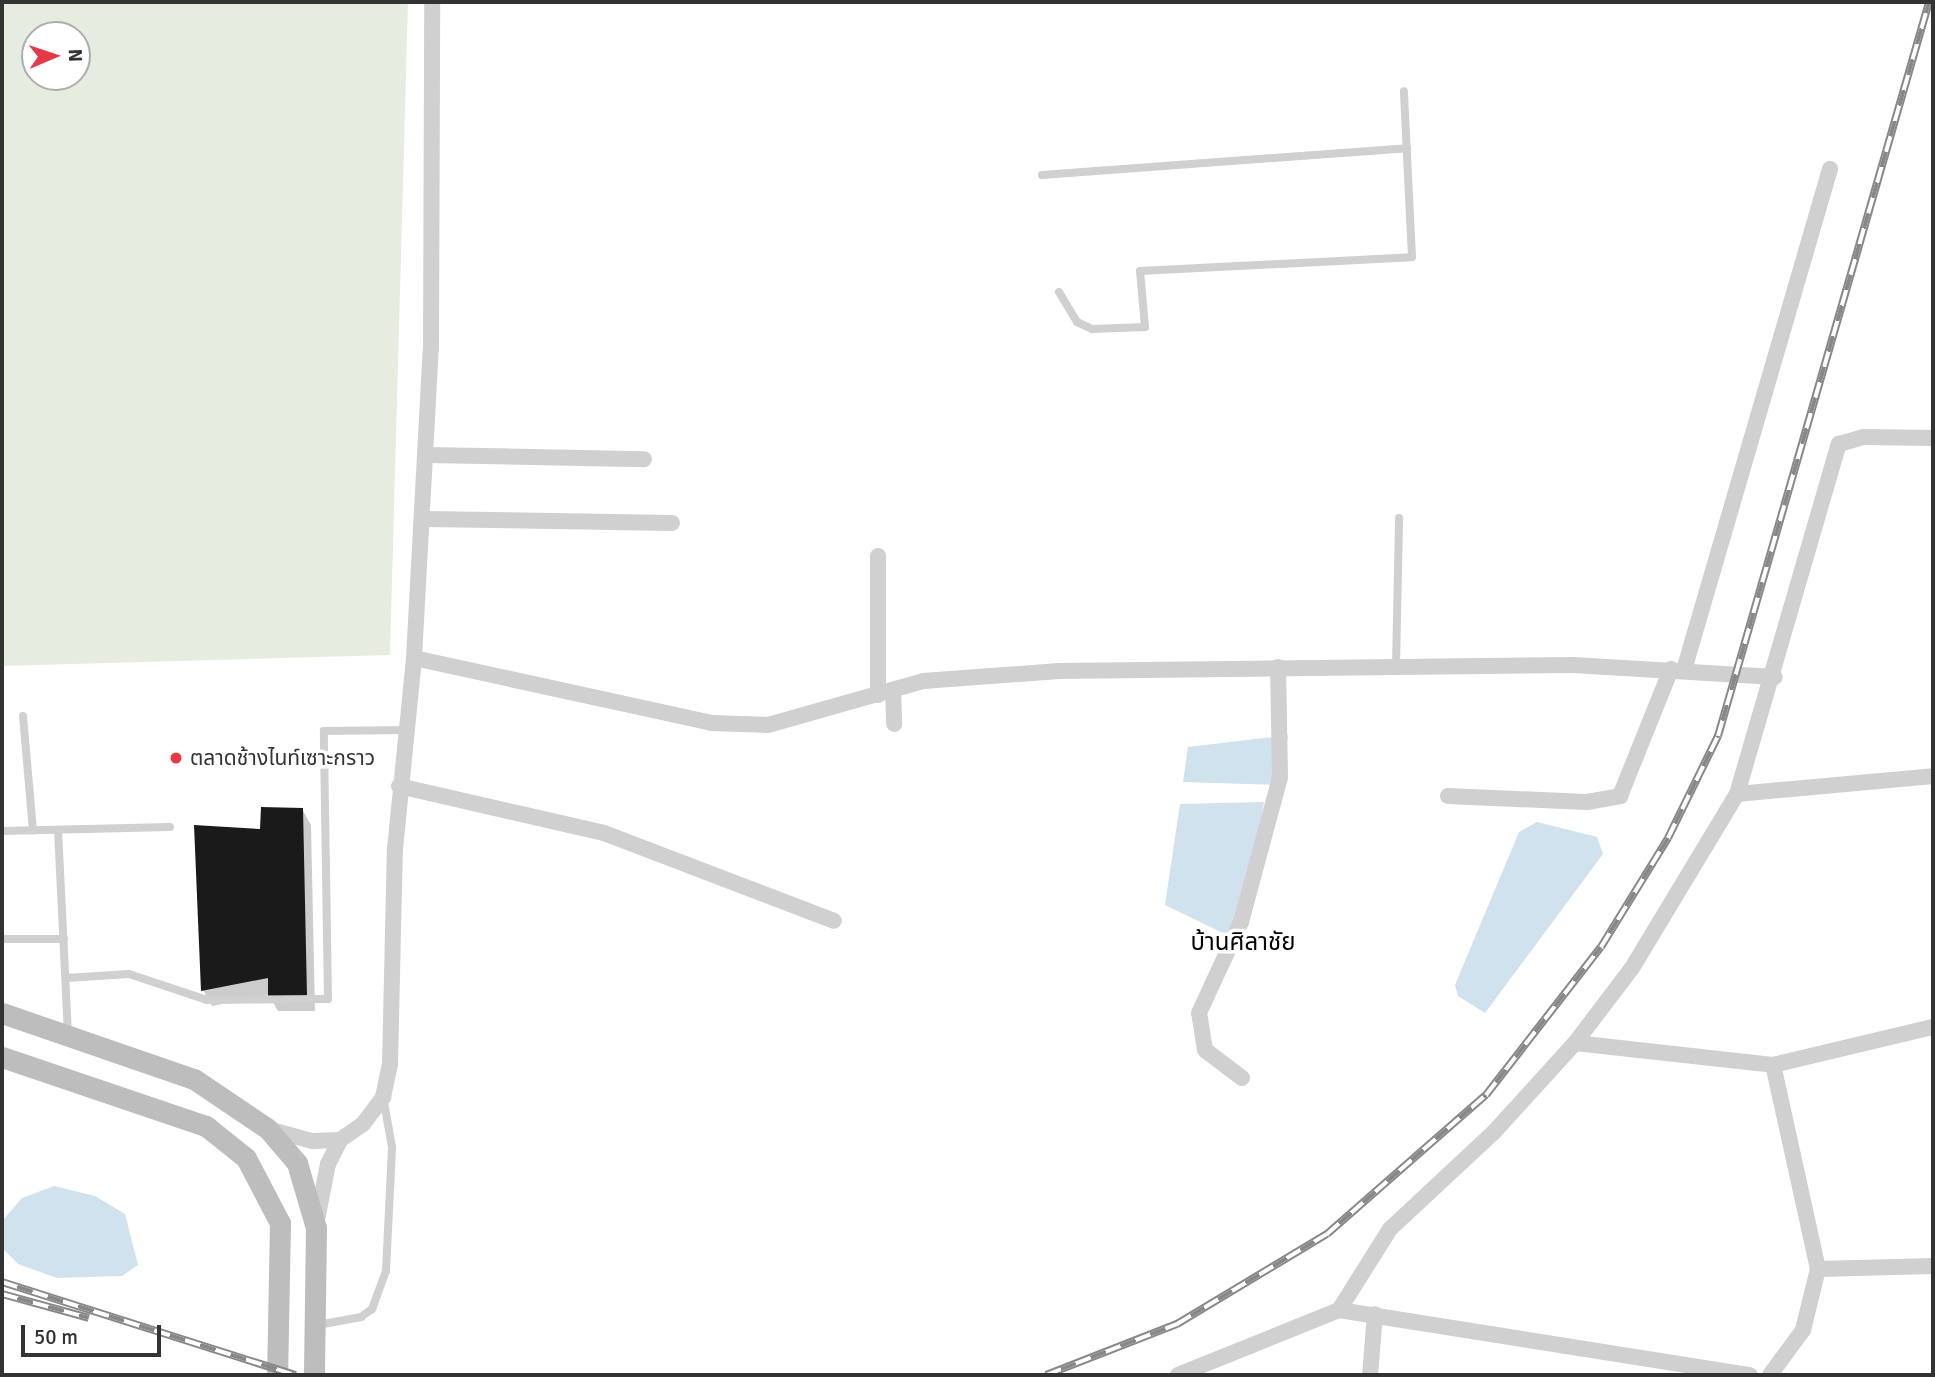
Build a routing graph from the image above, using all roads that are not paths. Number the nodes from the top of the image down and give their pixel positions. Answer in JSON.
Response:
{"nodes":[{"id":1,"x":432,"y":2,"type":"edge"},
{"id":2,"x":1404,"y":91,"type":"dead end"},
{"id":3,"x":1408,"y":148,"type":"junction"},
{"id":4,"x":1830,"y":169,"type":"dead end"},
{"id":5,"x":1042,"y":175,"type":"dead end"},
{"id":6,"x":1059,"y":292,"type":"dead end"},
{"id":7,"x":1933,"y":438,"type":"edge"},
{"id":8,"x":426,"y":455,"type":"junction"},
{"id":9,"x":644,"y":459,"type":"dead end"},
{"id":10,"x":1399,"y":517,"type":"dead end"},
{"id":11,"x":424,"y":519,"type":"junction"},
{"id":12,"x":672,"y":523,"type":"dead end"},
{"id":13,"x":878,"y":555,"type":"dead end"},
{"id":14,"x":414,"y":659,"type":"junction"},
{"id":15,"x":1396,"y":665,"type":"junction"},
{"id":16,"x":1278,"y":667,"type":"junction"},
{"id":17,"x":1678,"y":669,"type":"junction"},
{"id":18,"x":1774,"y":677,"type":"junction"},
{"id":19,"x":885,"y":693,"type":"junction"},
{"id":20,"x":23,"y":716,"type":"dead end"},
{"id":21,"x":894,"y":724,"type":"dead end"},
{"id":22,"x":405,"y":730,"type":"junction"},
{"id":23,"x":1933,"y":775,"type":"edge"},
{"id":24,"x":399,"y":786,"type":"junction"},
{"id":25,"x":1737,"y":794,"type":"junction"},
{"id":26,"x":1448,"y":796,"type":"dead end"},
{"id":27,"x":170,"y":827,"type":"dead end"},
{"id":28,"x":58,"y":830,"type":"junction"},
{"id":29,"x":2,"y":831,"type":"edge"},
{"id":30,"x":33,"y":831,"type":"junction"},
{"id":31,"x":834,"y":921,"type":"dead end"},
{"id":32,"x":2,"y":939,"type":"edge"},
{"id":33,"x":64,"y":939,"type":"junction"},
{"id":34,"x":66,"y":978,"type":"junction"},
{"id":35,"x":2,"y":1013,"type":"edge"},
{"id":36,"x":1933,"y":1027,"type":"edge"},
{"id":37,"x":69,"y":1036,"type":"junction"},
{"id":38,"x":1575,"y":1043,"type":"junction"},
{"id":39,"x":2,"y":1057,"type":"edge"},
{"id":40,"x":1773,"y":1065,"type":"junction"},
{"id":41,"x":1242,"y":1078,"type":"dead end"},
{"id":42,"x":383,"y":1097,"type":"junction"},
{"id":43,"x":268,"y":1129,"type":"junction"},
{"id":44,"x":340,"y":1140,"type":"junction"},
{"id":45,"x":316,"y":1228,"type":"junction"},
{"id":46,"x":1933,"y":1266,"type":"edge"},
{"id":47,"x":1818,"y":1269,"type":"junction"},
{"id":48,"x":1339,"y":1310,"type":"junction"},
{"id":49,"x":1375,"y":1314,"type":"junction"},
{"id":50,"x":316,"y":1325,"type":"junction"},
{"id":51,"x":277,"y":1375,"type":"edge"},
{"id":52,"x":314,"y":1375,"type":"edge"},
{"id":53,"x":1178,"y":1375,"type":"edge"},
{"id":54,"x":1370,"y":1375,"type":"edge"},
{"id":55,"x":1750,"y":1375,"type":"edge"},
{"id":56,"x":1770,"y":1375,"type":"edge"}],
"edges":[{"from":1,"to":8,"type":"street"},
{"from":2,"to":3,"type":"lane"},
{"from":3,"to":5,"type":"lane"},
{"from":3,"to":6,"type":"lane"},
{"from":4,"to":17,"type":"street"},
{"from":7,"to":18,"type":"street"},
{"from":8,"to":9,"type":"street"},
{"from":8,"to":11,"type":"street"},
{"from":10,"to":15,"type":"lane"},
{"from":11,"to":12,"type":"street"},
{"from":11,"to":14,"type":"street"},
{"from":13,"to":19,"type":"street"},
{"from":14,"to":19,"type":"street"},
{"from":14,"to":22,"type":"street"},
{"from":15,"to":16,"type":"street"},
{"from":15,"to":17,"type":"street"},
{"from":16,"to":19,"type":"street"},
{"from":16,"to":41,"type":"street"},
{"from":17,"to":18,"type":"street"},
{"from":17,"to":26,"type":"street"},
{"from":18,"to":25,"type":"street"},
{"from":19,"to":21,"type":"street"},
{"from":20,"to":30,"type":"lane"},
{"from":22,"to":24,"type":"street"},
{"from":22,"to":34,"type":"lane"},
{"from":23,"to":25,"type":"street"},
{"from":24,"to":31,"type":"street"},
{"from":24,"to":42,"type":"street"},
{"from":25,"to":38,"type":"street"},
{"from":27,"to":28,"type":"lane"},
{"from":28,"to":30,"type":"lane"},
{"from":28,"to":33,"type":"lane"},
{"from":29,"to":30,"type":"lane"},
{"from":32,"to":33,"type":"lane"},
{"from":33,"to":34,"type":"lane"},
{"from":34,"to":37,"type":"lane"},
{"from":35,"to":37,"type":"main road"},
{"from":36,"to":40,"type":"street"},
{"from":37,"to":43,"type":"main road"},
{"from":38,"to":40,"type":"street"},
{"from":38,"to":48,"type":"street"},
{"from":39,"to":51,"type":"main road"},
{"from":40,"to":47,"type":"street"},
{"from":42,"to":44,"type":"street"},
{"from":42,"to":50,"type":"lane"},
{"from":43,"to":44,"type":"street"},
{"from":43,"to":45,"type":"main road"},
{"from":44,"to":45,"type":"street"},
{"from":45,"to":50,"type":"main road"},
{"from":46,"to":47,"type":"street"},
{"from":47,"to":56,"type":"street"},
{"from":48,"to":49,"type":"street"},
{"from":48,"to":53,"type":"street"},
{"from":49,"to":54,"type":"street"},
{"from":49,"to":55,"type":"street"},
{"from":50,"to":52,"type":"main road"}]}
